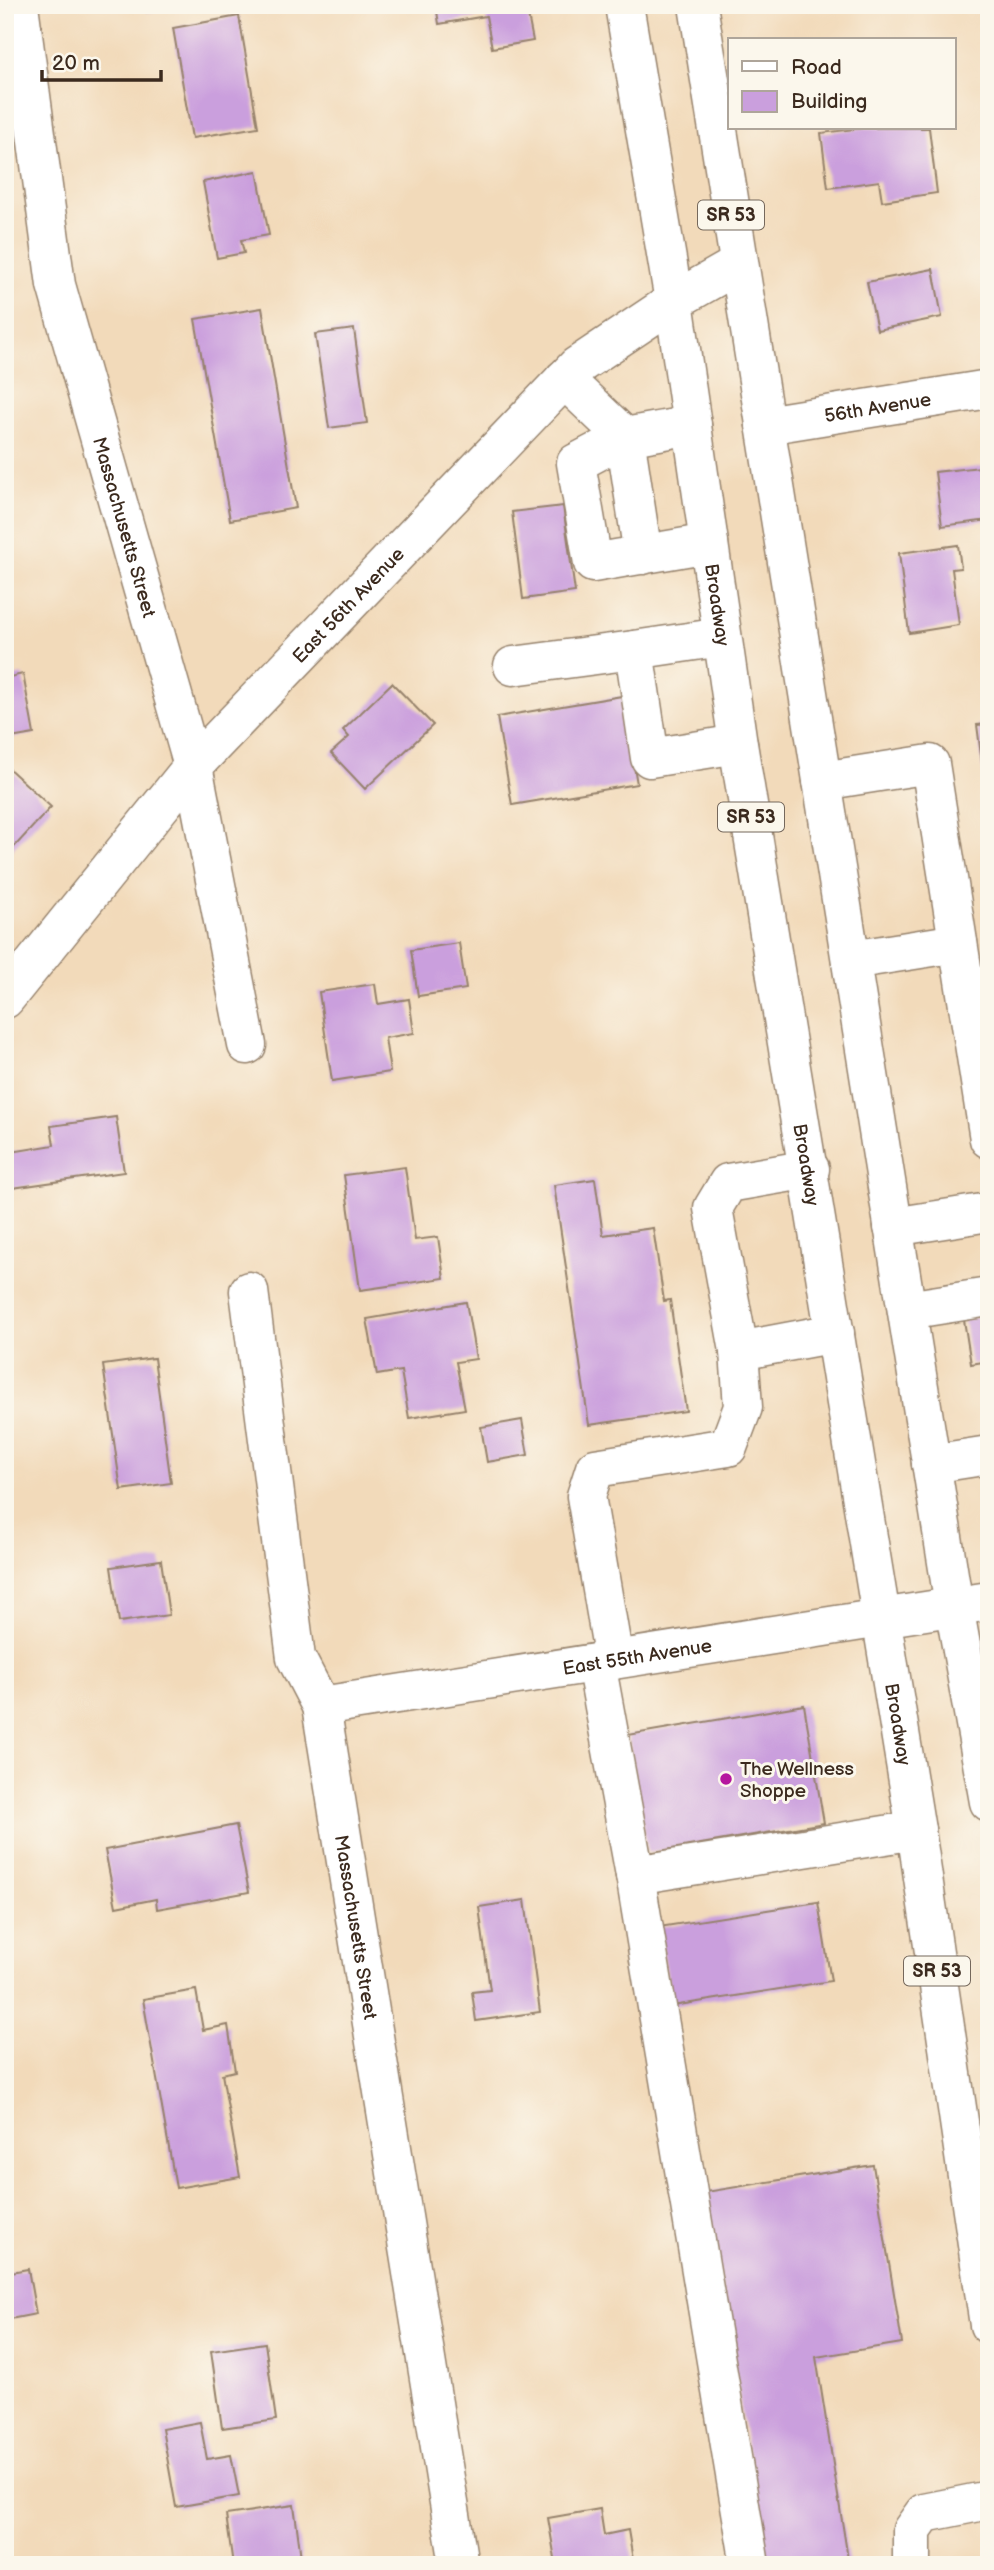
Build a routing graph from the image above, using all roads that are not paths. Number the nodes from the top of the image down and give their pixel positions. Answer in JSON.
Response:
{"nodes":[{"id":1,"x":19,"y":5,"type":"edge"},
{"id":2,"x":624,"y":5,"type":"edge"},
{"id":3,"x":698,"y":5,"type":"edge"},
{"id":4,"x":739,"y":264,"type":"junction"},
{"id":5,"x":674,"y":301,"type":"junction"},
{"id":6,"x":564,"y":379,"type":"junction"},
{"id":7,"x":989,"y":389,"type":"edge"},
{"id":8,"x":692,"y":425,"type":"junction"},
{"id":9,"x":765,"y":425,"type":"junction"},
{"id":10,"x":625,"y":437,"type":"junction"},
{"id":11,"x":709,"y":543,"type":"junction"},
{"id":12,"x":643,"y":555,"type":"junction"},
{"id":13,"x":722,"y":637,"type":"junction"},
{"id":14,"x":634,"y":650,"type":"junction"},
{"id":15,"x":513,"y":666,"type":"dead end"},
{"id":16,"x":738,"y":744,"type":"junction"},
{"id":17,"x":193,"y":766,"type":"junction"},
{"id":18,"x":822,"y":781,"type":"junction"},
{"id":19,"x":958,"y":943,"type":"junction"},
{"id":20,"x":851,"y":960,"type":"junction"},
{"id":21,"x":5,"y":999,"type":"edge"},
{"id":22,"x":981,"y":1044,"type":"edge"},
{"id":23,"x":247,"y":1045,"type":"dead end"},
{"id":24,"x":989,"y":1139,"type":"edge"},
{"id":25,"x":810,"y":1169,"type":"junction"},
{"id":26,"x":989,"y":1212,"type":"edge"},
{"id":27,"x":893,"y":1227,"type":"junction"},
{"id":28,"x":249,"y":1291,"type":"dead end"},
{"id":29,"x":989,"y":1297,"type":"edge"},
{"id":30,"x":907,"y":1310,"type":"junction"},
{"id":31,"x":835,"y":1333,"type":"junction"},
{"id":32,"x":739,"y":1351,"type":"junction"},
{"id":33,"x":989,"y":1455,"type":"edge"},
{"id":34,"x":931,"y":1464,"type":"junction"},
{"id":35,"x":971,"y":1604,"type":"edge"},
{"id":36,"x":880,"y":1618,"type":"junction"},
{"id":37,"x":605,"y":1662,"type":"junction"},
{"id":38,"x":321,"y":1706,"type":"junction"},
{"id":39,"x":989,"y":1802,"type":"edge"},
{"id":40,"x":916,"y":1830,"type":"junction"},
{"id":41,"x":635,"y":1874,"type":"junction"},
{"id":42,"x":989,"y":2325,"type":"edge"},
{"id":43,"x":989,"y":2500,"type":"edge"},
{"id":44,"x":459,"y":2565,"type":"edge"},
{"id":45,"x":750,"y":2565,"type":"edge"},
{"id":46,"x":912,"y":2565,"type":"edge"}],
"edges":[{"from":1,"to":17,"type":"street","name":"Massachusetts Street"},
{"from":2,"to":5,"type":"street","name":"Broadway","number":"SR 53"},
{"from":3,"to":4,"type":"street","number":"SR 53"},
{"from":4,"to":5,"type":"street","name":"East 56th Avenue"},
{"from":4,"to":9,"type":"street","number":"SR 53"},
{"from":5,"to":6,"type":"street","name":"East 56th Avenue"},
{"from":5,"to":8,"type":"street","name":"Broadway","number":"SR 53"},
{"from":6,"to":10,"type":"street"},
{"from":6,"to":17,"type":"street","name":"East 56th Avenue"},
{"from":7,"to":9,"type":"street","name":"56th Avenue"},
{"from":8,"to":10,"type":"street"},
{"from":8,"to":11,"type":"street","name":"Broadway","number":"SR 53"},
{"from":9,"to":18,"type":"street","number":"SR 53"},
{"from":10,"to":12,"type":"street"},
{"from":10,"to":12,"type":"street"},
{"from":11,"to":12,"type":"street"},
{"from":11,"to":13,"type":"street","name":"Broadway","number":"SR 53"},
{"from":13,"to":14,"type":"street"},
{"from":13,"to":16,"type":"street","name":"Broadway","number":"SR 53"},
{"from":14,"to":15,"type":"street"},
{"from":14,"to":16,"type":"street"},
{"from":16,"to":25,"type":"street","name":"Broadway","number":"SR 53"},
{"from":17,"to":21,"type":"street","name":"East 56th Avenue"},
{"from":17,"to":23,"type":"street","name":"Massachusetts Street"},
{"from":18,"to":19,"type":"street"},
{"from":18,"to":20,"type":"street","number":"SR 53"},
{"from":19,"to":20,"type":"street"},
{"from":19,"to":22,"type":"street"},
{"from":20,"to":27,"type":"street","number":"SR 53"},
{"from":22,"to":24,"type":"street"},
{"from":25,"to":31,"type":"street","name":"Broadway","number":"SR 53"},
{"from":25,"to":32,"type":"street"},
{"from":26,"to":27,"type":"street"},
{"from":27,"to":30,"type":"street","number":"SR 53"},
{"from":28,"to":38,"type":"street","name":"Massachusetts Street"},
{"from":29,"to":30,"type":"street"},
{"from":30,"to":34,"type":"street","number":"SR 53"},
{"from":31,"to":32,"type":"street"},
{"from":31,"to":36,"type":"street","name":"Broadway","number":"SR 53"},
{"from":32,"to":37,"type":"street"},
{"from":33,"to":34,"type":"street"},
{"from":34,"to":35,"type":"street","number":"SR 53"},
{"from":35,"to":36,"type":"street","name":"East 55th Avenue"},
{"from":35,"to":39,"type":"street","number":"SR 53"},
{"from":36,"to":37,"type":"street","name":"East 55th Avenue"},
{"from":36,"to":40,"type":"street","name":"Broadway","number":"SR 53"},
{"from":37,"to":38,"type":"street","name":"East 55th Avenue"},
{"from":37,"to":41,"type":"street"},
{"from":38,"to":44,"type":"street","name":"Massachusetts Street"},
{"from":40,"to":41,"type":"street"},
{"from":40,"to":42,"type":"street","name":"Broadway","number":"SR 53"},
{"from":41,"to":45,"type":"street"},
{"from":43,"to":46,"type":"street"}]}
